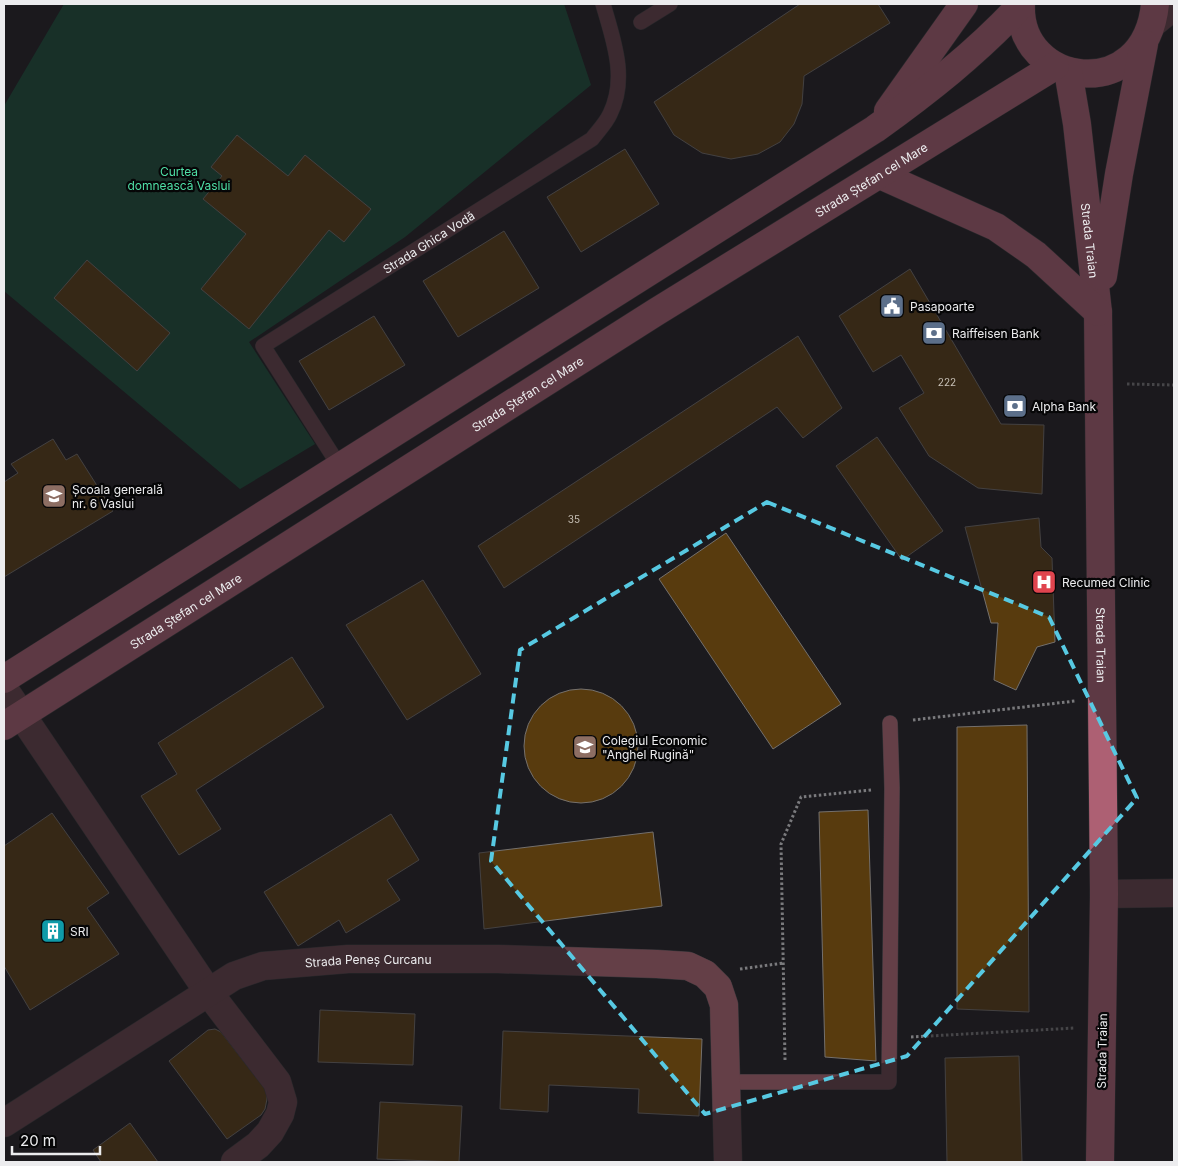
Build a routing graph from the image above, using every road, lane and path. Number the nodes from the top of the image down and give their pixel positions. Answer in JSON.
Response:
{"nodes":[{"id":1,"x":603,"y":4,"type":"edge"},
{"id":2,"x":670,"y":4,"type":"edge"},
{"id":3,"x":964,"y":4,"type":"edge"},
{"id":4,"x":1020,"y":5,"type":"edge"},
{"id":5,"x":1174,"y":6,"type":"edge"},
{"id":6,"x":641,"y":22,"type":"dead end"},
{"id":7,"x":1150,"y":24,"type":"edge"},
{"id":8,"x":1061,"y":68,"type":"junction"},
{"id":9,"x":875,"y":129,"type":"junction"},
{"id":10,"x":880,"y":176,"type":"junction"},
{"id":11,"x":1098,"y":312,"type":"junction"},
{"id":12,"x":1099,"y":383,"type":"junction"},
{"id":13,"x":1174,"y":385,"type":"edge"},
{"id":14,"x":340,"y":467,"type":"junction"},
{"id":15,"x":4,"y":679,"type":"edge"},
{"id":16,"x":4,"y":689,"type":"edge"},
{"id":17,"x":1103,"y":698,"type":"junction"},
{"id":18,"x":13,"y":721,"type":"edge"},
{"id":19,"x":890,"y":723,"type":"joint"},
{"id":20,"x":892,"y":788,"type":"junction"},
{"id":21,"x":1174,"y":893,"type":"edge"},
{"id":22,"x":1104,"y":894,"type":"junction"},
{"id":23,"x":784,"y":963,"type":"junction"},
{"id":24,"x":705,"y":974,"type":"junction"},
{"id":25,"x":209,"y":993,"type":"junction"},
{"id":26,"x":1103,"y":1027,"type":"junction"},
{"id":27,"x":890,"y":1038,"type":"junction"},
{"id":28,"x":776,"y":1060,"type":"dead end"},
{"id":29,"x":725,"y":1082,"type":"junction"},
{"id":30,"x":4,"y":1123,"type":"edge"},
{"id":31,"x":236,"y":1162,"type":"edge"},
{"id":32,"x":728,"y":1162,"type":"edge"},
{"id":33,"x":1100,"y":1162,"type":"edge"}],
"edges":[{"from":1,"to":14,"type":"lane","name":"Strada Ghica Vodă"},
{"from":2,"to":6,"type":"lane"},
{"from":3,"to":9,"type":"main road"},
{"from":4,"to":8,"type":"main road"},
{"from":4,"to":9,"type":"main road"},
{"from":5,"to":7,"type":"street"},
{"from":7,"to":8,"type":"main road"},
{"from":7,"to":11,"type":"main road"},
{"from":8,"to":10,"type":"main road","name":"Strada Ștefan cel Mare"},
{"from":8,"to":11,"type":"main road","name":"Strada Traian"},
{"from":9,"to":14,"type":"main road"},
{"from":10,"to":11,"type":"main road"},
{"from":10,"to":18,"type":"main road","name":"Strada Ștefan cel Mare"},
{"from":11,"to":12,"type":"main road","name":"Strada Traian"},
{"from":12,"to":13,"type":"path"},
{"from":12,"to":17,"type":"main road","name":"Strada Traian"},
{"from":14,"to":15,"type":"main road"},
{"from":16,"to":18,"type":"street"},
{"from":17,"to":19,"type":"path"},
{"from":17,"to":22,"type":"main road","name":"Strada Traian"},
{"from":18,"to":25,"type":"street"},
{"from":19,"to":20,"type":"lane"},
{"from":20,"to":23,"type":"path"},
{"from":20,"to":27,"type":"lane"},
{"from":21,"to":22,"type":"street"},
{"from":22,"to":26,"type":"main road","name":"Strada Traian"},
{"from":23,"to":24,"type":"path"},
{"from":23,"to":28,"type":"path"},
{"from":24,"to":25,"type":"street","name":"Strada Peneș Curcanu"},
{"from":24,"to":29,"type":"street"},
{"from":25,"to":30,"type":"street","name":"Strada Peneș Curcanu"},
{"from":25,"to":31,"type":"street"},
{"from":26,"to":27,"type":"path"},
{"from":26,"to":33,"type":"main road","name":"Strada Traian"},
{"from":27,"to":29,"type":"lane"},
{"from":29,"to":32,"type":"street"}]}
